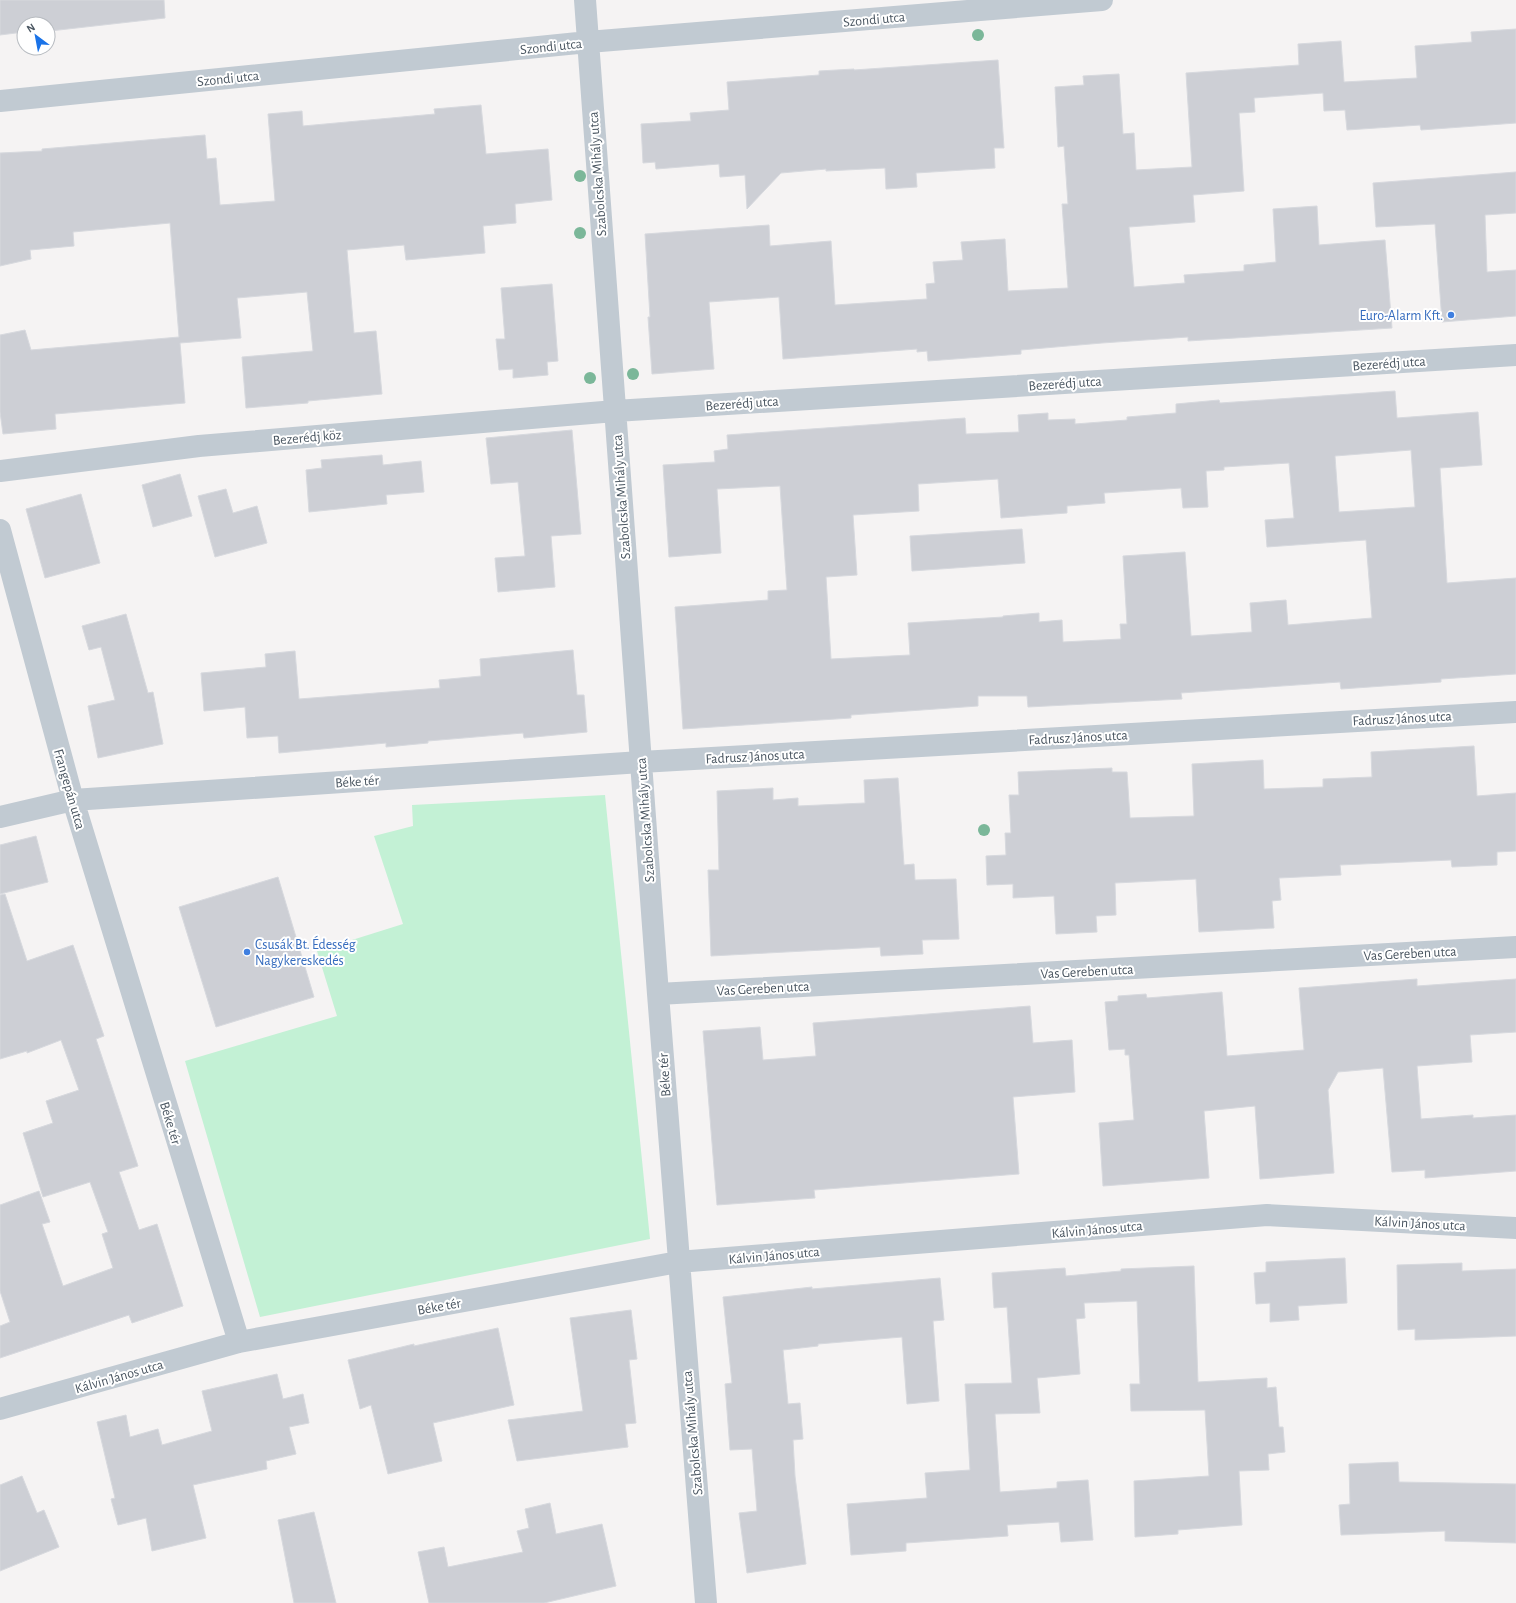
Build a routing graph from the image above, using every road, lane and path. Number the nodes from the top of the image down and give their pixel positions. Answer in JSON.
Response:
{"nodes":[{"id":1,"x":585,"y":0,"type":"edge"},
{"id":2,"x":1102,"y":0,"type":"edge"},
{"id":3,"x":588,"y":42,"type":"junction"},
{"id":4,"x":0,"y":101,"type":"edge"},
{"id":5,"x":1516,"y":355,"type":"edge"},
{"id":6,"x":615,"y":411,"type":"junction"},
{"id":7,"x":0,"y":470,"type":"edge"},
{"id":8,"x":0,"y":530,"type":"edge"},
{"id":9,"x":1516,"y":712,"type":"edge"},
{"id":10,"x":641,"y":762,"type":"junction"},
{"id":11,"x":73,"y":800,"type":"junction"},
{"id":12,"x":0,"y":817,"type":"edge"},
{"id":13,"x":1516,"y":947,"type":"edge"},
{"id":14,"x":658,"y":994,"type":"junction"},
{"id":15,"x":148,"y":1046,"type":"joint"},
{"id":16,"x":1516,"y":1228,"type":"edge"},
{"id":17,"x":678,"y":1262,"type":"junction"},
{"id":18,"x":239,"y":1342,"type":"junction"},
{"id":19,"x":0,"y":1409,"type":"edge"},
{"id":20,"x":706,"y":1603,"type":"edge"}],
"edges":[{"from":1,"to":3,"type":"street","name":"Szabolcska Mihály utca"},
{"from":2,"to":3,"type":"street","name":"Szondi utca"},
{"from":3,"to":4,"type":"street","name":"Szondi utca"},
{"from":3,"to":6,"type":"street","name":"Szabolcska Mihály utca"},
{"from":5,"to":6,"type":"street","name":"Bezerédj utca"},
{"from":6,"to":7,"type":"street","name":"Bezerédj köz"},
{"from":6,"to":10,"type":"street","name":"Szabolcska Mihály utca"},
{"from":8,"to":11,"type":"street","name":"Frangepán utca"},
{"from":9,"to":10,"type":"street","name":"Fadrusz János utca"},
{"from":10,"to":11,"type":"street","name":"Béke tér"},
{"from":10,"to":14,"type":"street","name":"Szabolcska Mihály utca"},
{"from":11,"to":12,"type":"street"},
{"from":11,"to":15,"type":"street","name":"Frangepán utca"},
{"from":13,"to":14,"type":"street","name":"Vas Gereben utca"},
{"from":14,"to":17,"type":"street","name":"Béke tér"},
{"from":15,"to":18,"type":"street","name":"Béke tér"},
{"from":16,"to":17,"type":"street","name":"Kálvin János utca"},
{"from":17,"to":18,"type":"street","name":"Béke tér"},
{"from":17,"to":20,"type":"street","name":"Szabolcska Mihály utca"},
{"from":18,"to":19,"type":"street","name":"Kálvin János utca"}]}
